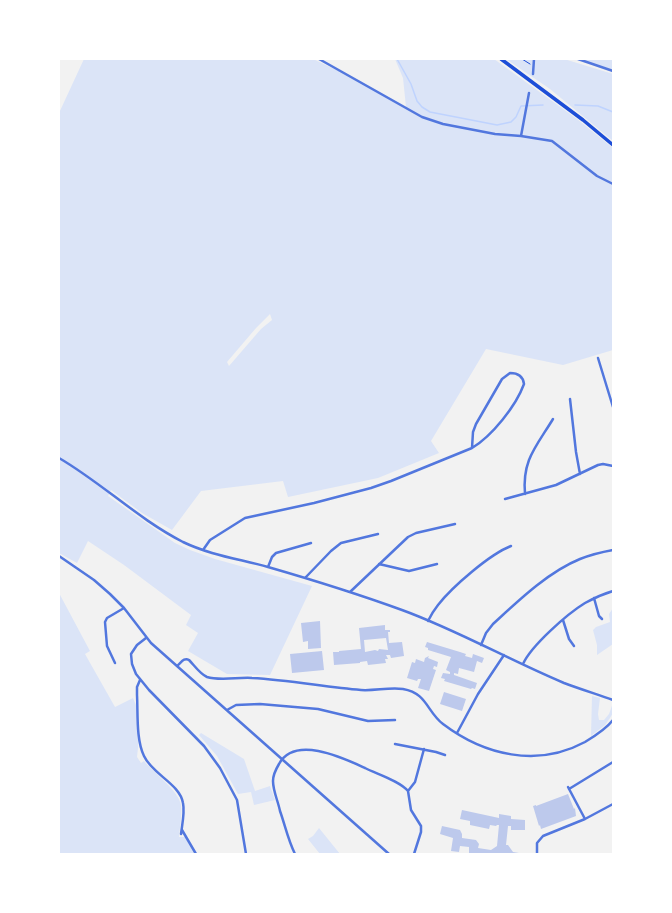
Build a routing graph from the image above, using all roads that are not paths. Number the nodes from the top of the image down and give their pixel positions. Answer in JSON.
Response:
{"nodes":[{"id":1,"x":319,"y":59,"type":"edge"},
{"id":2,"x":501,"y":59,"type":"edge"},
{"id":3,"x":534,"y":59,"type":"edge"},
{"id":4,"x":578,"y":59,"type":"edge"},
{"id":5,"x":613,"y":71,"type":"edge"},
{"id":6,"x":533,"y":74,"type":"dead end"},
{"id":7,"x":529,"y":94,"type":"dead end"},
{"id":8,"x":521,"y":136,"type":"junction"},
{"id":9,"x":613,"y":144,"type":"edge"},
{"id":10,"x":613,"y":184,"type":"edge"},
{"id":11,"x":598,"y":358,"type":"dead end"},
{"id":12,"x":570,"y":400,"type":"dead end"},
{"id":13,"x":613,"y":407,"type":"edge"},
{"id":14,"x":553,"y":419,"type":"dead end"},
{"id":15,"x":472,"y":448,"type":"junction"},
{"id":16,"x":59,"y":458,"type":"edge"},
{"id":17,"x":613,"y":466,"type":"edge"},
{"id":18,"x":580,"y":474,"type":"junction"},
{"id":19,"x":525,"y":494,"type":"junction"},
{"id":20,"x":505,"y":499,"type":"dead end"},
{"id":21,"x":455,"y":524,"type":"dead end"},
{"id":22,"x":378,"y":534,"type":"dead end"},
{"id":23,"x":311,"y":543,"type":"dead end"},
{"id":24,"x":511,"y":546,"type":"dead end"},
{"id":25,"x":203,"y":550,"type":"junction"},
{"id":26,"x":613,"y":550,"type":"edge"},
{"id":27,"x":59,"y":556,"type":"edge"},
{"id":28,"x":379,"y":564,"type":"junction"},
{"id":29,"x":436,"y":564,"type":"dead end"},
{"id":30,"x":268,"y":568,"type":"junction"},
{"id":31,"x":305,"y":578,"type":"junction"},
{"id":32,"x":613,"y":591,"type":"edge"},
{"id":33,"x":350,"y":592,"type":"junction"},
{"id":34,"x":594,"y":598,"type":"junction"},
{"id":35,"x":124,"y":608,"type":"junction"},
{"id":36,"x":563,"y":620,"type":"junction"},
{"id":37,"x":602,"y":620,"type":"dead end"},
{"id":38,"x":428,"y":621,"type":"junction"},
{"id":39,"x":146,"y":638,"type":"junction"},
{"id":40,"x":481,"y":644,"type":"junction"},
{"id":41,"x":574,"y":646,"type":"dead end"},
{"id":42,"x":504,"y":655,"type":"junction"},
{"id":43,"x":115,"y":662,"type":"dead end"},
{"id":44,"x":523,"y":664,"type":"junction"},
{"id":45,"x":177,"y":666,"type":"junction"},
{"id":46,"x":140,"y":680,"type":"junction"},
{"id":47,"x":613,"y":700,"type":"edge"},
{"id":48,"x":227,"y":710,"type":"junction"},
{"id":49,"x":395,"y":720,"type":"dead end"},
{"id":50,"x":613,"y":720,"type":"edge"},
{"id":51,"x":457,"y":733,"type":"junction"},
{"id":52,"x":395,"y":744,"type":"dead end"},
{"id":53,"x":424,"y":750,"type":"junction"},
{"id":54,"x":445,"y":755,"type":"dead end"},
{"id":55,"x":282,"y":759,"type":"junction"},
{"id":56,"x":613,"y":762,"type":"edge"},
{"id":57,"x":408,"y":791,"type":"junction"},
{"id":58,"x":613,"y":804,"type":"edge"},
{"id":59,"x":585,"y":819,"type":"junction"},
{"id":60,"x":182,"y":830,"type":"junction"},
{"id":61,"x":181,"y":834,"type":"dead end"},
{"id":62,"x":196,"y":854,"type":"edge"},
{"id":63,"x":246,"y":854,"type":"edge"},
{"id":64,"x":295,"y":854,"type":"edge"},
{"id":65,"x":389,"y":854,"type":"edge"},
{"id":66,"x":414,"y":854,"type":"edge"},
{"id":67,"x":537,"y":854,"type":"edge"}],
"edges":[{"from":1,"to":8,"type":"street"},
{"from":2,"to":9,"type":"main road"},
{"from":3,"to":6,"type":"street"},
{"from":4,"to":5,"type":"street"},
{"from":7,"to":8,"type":"street"},
{"from":8,"to":10,"type":"street"},
{"from":11,"to":13,"type":"street"},
{"from":12,"to":18,"type":"street"},
{"from":14,"to":19,"type":"street"},
{"from":15,"to":15,"type":"street"},
{"from":15,"to":25,"type":"street"},
{"from":16,"to":25,"type":"street"},
{"from":17,"to":18,"type":"street"},
{"from":18,"to":19,"type":"street"},
{"from":19,"to":20,"type":"street"},
{"from":21,"to":28,"type":"street"},
{"from":22,"to":31,"type":"street"},
{"from":23,"to":30,"type":"street"},
{"from":24,"to":38,"type":"street"},
{"from":25,"to":30,"type":"street"},
{"from":26,"to":40,"type":"street"},
{"from":27,"to":35,"type":"street"},
{"from":28,"to":29,"type":"street"},
{"from":28,"to":33,"type":"street"},
{"from":30,"to":31,"type":"street"},
{"from":31,"to":33,"type":"street"},
{"from":32,"to":34,"type":"street"},
{"from":33,"to":38,"type":"street"},
{"from":34,"to":36,"type":"street"},
{"from":34,"to":37,"type":"street"},
{"from":35,"to":39,"type":"street"},
{"from":35,"to":43,"type":"street"},
{"from":36,"to":41,"type":"street"},
{"from":36,"to":44,"type":"street"},
{"from":38,"to":40,"type":"street"},
{"from":39,"to":45,"type":"street"},
{"from":39,"to":46,"type":"street"},
{"from":40,"to":42,"type":"street"},
{"from":42,"to":44,"type":"street"},
{"from":42,"to":51,"type":"street"},
{"from":44,"to":47,"type":"street"},
{"from":45,"to":48,"type":"street"},
{"from":45,"to":51,"type":"street"},
{"from":46,"to":60,"type":"street"},
{"from":46,"to":63,"type":"street"},
{"from":48,"to":49,"type":"street"},
{"from":48,"to":55,"type":"street"},
{"from":50,"to":51,"type":"street"},
{"from":52,"to":53,"type":"street"},
{"from":53,"to":54,"type":"street"},
{"from":53,"to":57,"type":"street"},
{"from":55,"to":57,"type":"street"},
{"from":55,"to":64,"type":"street"},
{"from":55,"to":65,"type":"street"},
{"from":56,"to":59,"type":"street"},
{"from":57,"to":66,"type":"street"},
{"from":58,"to":59,"type":"street"},
{"from":59,"to":67,"type":"street"},
{"from":60,"to":61,"type":"street"},
{"from":60,"to":62,"type":"street"}]}
